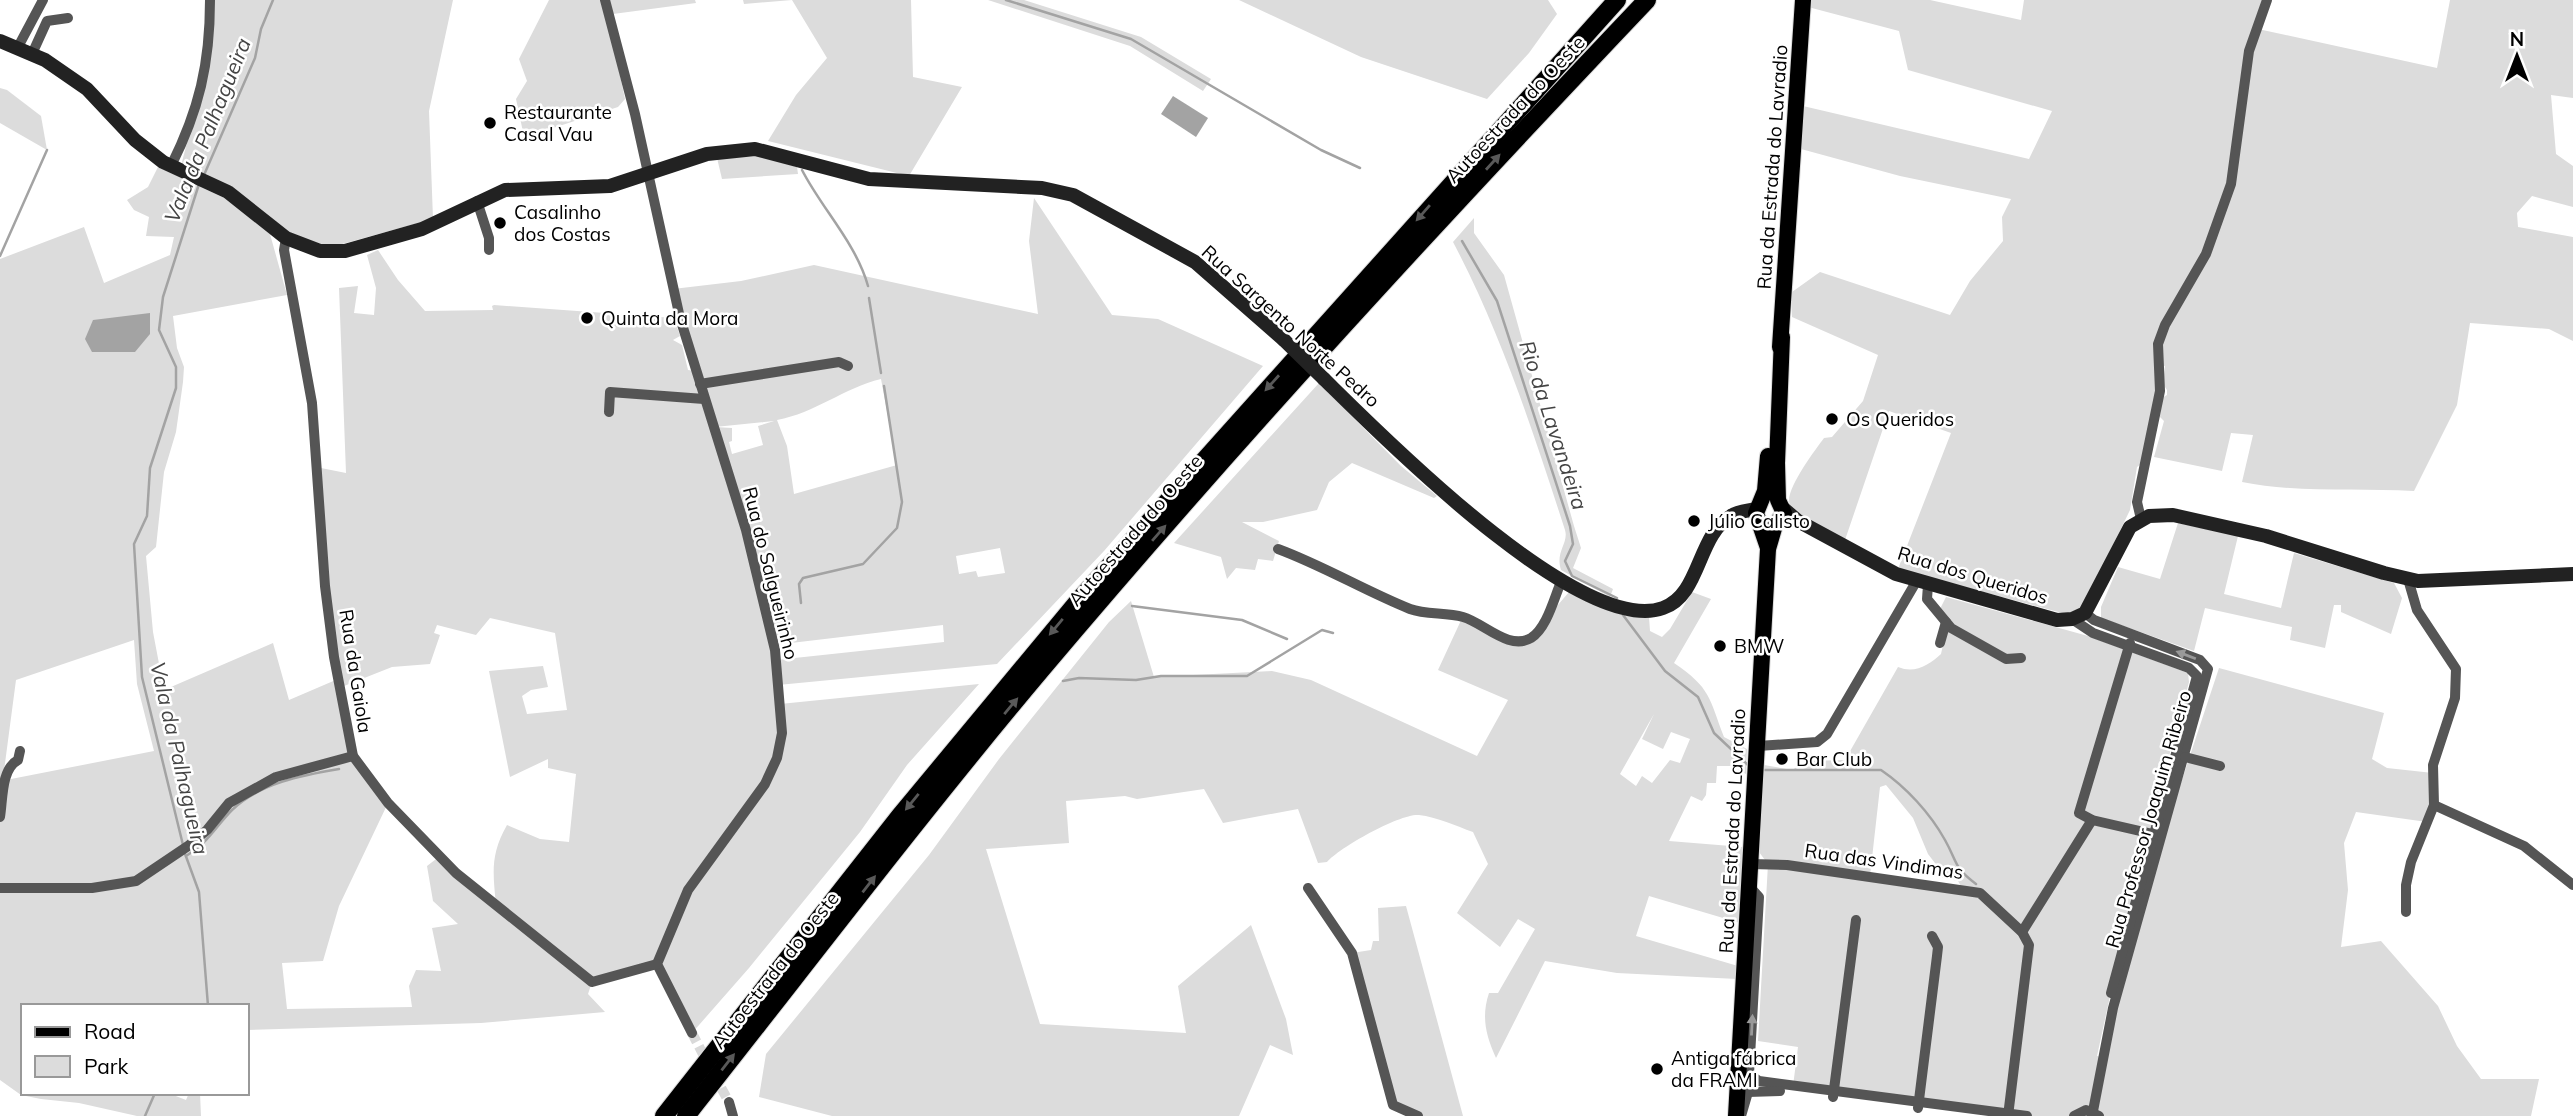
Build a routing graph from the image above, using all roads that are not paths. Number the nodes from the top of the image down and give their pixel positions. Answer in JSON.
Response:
{"nodes":[{"id":1,"x":43,"y":0,"type":"edge"},
{"id":2,"x":210,"y":0,"type":"edge"},
{"id":3,"x":605,"y":0,"type":"edge"},
{"id":4,"x":1617,"y":0,"type":"edge"},
{"id":5,"x":1647,"y":0,"type":"edge"},
{"id":6,"x":1803,"y":0,"type":"edge"},
{"id":7,"x":2267,"y":0,"type":"edge"},
{"id":8,"x":68,"y":18,"type":"dead end"},
{"id":9,"x":0,"y":41,"type":"edge"},
{"id":10,"x":18,"y":47,"type":"junction"},
{"id":11,"x":32,"y":54,"type":"junction"},
{"id":12,"x":171,"y":166,"type":"junction"},
{"id":13,"x":648,"y":175,"type":"junction"},
{"id":14,"x":477,"y":201,"type":"junction"},
{"id":15,"x":286,"y":238,"type":"junction"},
{"id":16,"x":489,"y":250,"type":"dead end"},
{"id":17,"x":848,"y":366,"type":"dead end"},
{"id":18,"x":700,"y":384,"type":"junction"},
{"id":19,"x":704,"y":399,"type":"junction"},
{"id":20,"x":610,"y":412,"type":"dead end"},
{"id":21,"x":1770,"y":513,"type":"junction"},
{"id":22,"x":2141,"y":519,"type":"junction"},
{"id":23,"x":1278,"y":549,"type":"dead end"},
{"id":24,"x":2573,"y":574,"type":"edge"},
{"id":25,"x":2413,"y":580,"type":"junction"},
{"id":26,"x":1561,"y":582,"type":"junction"},
{"id":27,"x":1922,"y":583,"type":"junction"},
{"id":28,"x":2079,"y":616,"type":"junction"},
{"id":29,"x":1946,"y":622,"type":"junction"},
{"id":30,"x":2133,"y":636,"type":"junction"},
{"id":31,"x":1940,"y":643,"type":"dead end"},
{"id":32,"x":2155,"y":643,"type":"junction"},
{"id":33,"x":2128,"y":648,"type":"junction"},
{"id":34,"x":2150,"y":656,"type":"junction"},
{"id":35,"x":2021,"y":658,"type":"dead end"},
{"id":36,"x":1758,"y":746,"type":"junction"},
{"id":37,"x":20,"y":751,"type":"dead end"},
{"id":38,"x":353,"y":756,"type":"junction"},
{"id":39,"x":2185,"y":757,"type":"junction"},
{"id":40,"x":2220,"y":766,"type":"dead end"},
{"id":41,"x":2434,"y":805,"type":"junction"},
{"id":42,"x":0,"y":817,"type":"edge"},
{"id":43,"x":2092,"y":820,"type":"junction"},
{"id":44,"x":2153,"y":834,"type":"junction"},
{"id":45,"x":1751,"y":864,"type":"junction"},
{"id":46,"x":2573,"y":885,"type":"edge"},
{"id":47,"x":1750,"y":887,"type":"junction"},
{"id":48,"x":0,"y":888,"type":"edge"},
{"id":49,"x":1308,"y":888,"type":"dead end"},
{"id":50,"x":2406,"y":912,"type":"dead end"},
{"id":51,"x":1856,"y":920,"type":"dead end"},
{"id":52,"x":2022,"y":932,"type":"junction"},
{"id":53,"x":1932,"y":936,"type":"dead end"},
{"id":54,"x":657,"y":964,"type":"junction"},
{"id":55,"x":692,"y":1033,"type":"tunnel mouth"},
{"id":56,"x":1749,"y":1074,"type":"junction"},
{"id":57,"x":1748,"y":1092,"type":"junction"},
{"id":58,"x":1833,"y":1095,"type":"junction"},
{"id":59,"x":729,"y":1102,"type":"tunnel mouth"},
{"id":60,"x":1918,"y":1105,"type":"junction"},
{"id":61,"x":2092,"y":1112,"type":"edge"},
{"id":62,"x":2009,"y":1115,"type":"edge"},
{"id":63,"x":664,"y":1116,"type":"edge"},
{"id":64,"x":686,"y":1116,"type":"edge"},
{"id":65,"x":733,"y":1116,"type":"edge"},
{"id":66,"x":1418,"y":1116,"type":"edge"},
{"id":67,"x":1739,"y":1116,"type":"edge"},
{"id":68,"x":1978,"y":1116,"type":"edge"},
{"id":69,"x":2027,"y":1116,"type":"edge"},
{"id":70,"x":2074,"y":1116,"type":"edge"}],
"edges":[{"from":1,"to":10,"type":"street"},
{"from":2,"to":12,"type":"street"},
{"from":3,"to":13,"type":"street","name":"Rua do Salgueirinho"},
{"from":4,"to":63,"type":"highway","name":"Autoestrada do Oeste","one_way":true},
{"from":64,"to":5,"type":"highway","name":"Autoestrada do Oeste","one_way":true},
{"from":6,"to":21,"type":"main road","name":"Rua da Estrada do Lavradio"},
{"from":7,"to":22,"type":"street"},
{"from":8,"to":11,"type":"street"},
{"from":9,"to":10,"type":"street","name":"Rua Sargento Norte Pedro"},
{"from":10,"to":11,"type":"street","name":"Rua Sargento Norte Pedro"},
{"from":11,"to":12,"type":"street","name":"Rua Sargento Norte Pedro"},
{"from":12,"to":15,"type":"street","name":"Rua Sargento Norte Pedro"},
{"from":13,"to":14,"type":"street","name":"Rua Sargento Norte Pedro"},
{"from":13,"to":18,"type":"street","name":"Rua do Salgueirinho"},
{"from":13,"to":26,"type":"street","name":"Rua Sargento Norte Pedro","bridge":true},
{"from":14,"to":15,"type":"street","name":"Rua Sargento Norte Pedro"},
{"from":14,"to":16,"type":"street"},
{"from":15,"to":38,"type":"street","name":"Rua da Gaiola"},
{"from":17,"to":18,"type":"street"},
{"from":18,"to":19,"type":"street","name":"Rua do Salgueirinho"},
{"from":19,"to":20,"type":"street"},
{"from":19,"to":54,"type":"street","name":"Rua do Salgueirinho"},
{"from":21,"to":26,"type":"street","name":"Rua Sargento Norte Pedro"},
{"from":21,"to":27,"type":"street","name":"Rua dos Queridos"},
{"from":21,"to":36,"type":"main road","name":"Rua da Estrada do Lavradio"},
{"from":22,"to":25,"type":"street"},
{"from":22,"to":28,"type":"street"},
{"from":23,"to":26,"type":"street"},
{"from":24,"to":25,"type":"street"},
{"from":25,"to":41,"type":"street"},
{"from":27,"to":28,"type":"street","name":"Rua dos Queridos"},
{"from":27,"to":29,"type":"street"},
{"from":27,"to":36,"type":"street"},
{"from":28,"to":30,"type":"street","name":"Rua Professor Joaquim Ribeiro"},
{"from":28,"to":33,"type":"street","name":"Rua Professor Joaquim Ribeiro"},
{"from":29,"to":31,"type":"street"},
{"from":29,"to":35,"type":"street"},
{"from":30,"to":32,"type":"street","name":"Rua Professor Joaquim Ribeiro"},
{"from":30,"to":33,"type":"street"},
{"from":32,"to":34,"type":"street"},
{"from":39,"to":32,"type":"street","name":"Rua Professor Joaquim Ribeiro","one_way":true},
{"from":33,"to":34,"type":"street","name":"Rua Professor Joaquim Ribeiro"},
{"from":33,"to":43,"type":"street"},
{"from":34,"to":44,"type":"street","name":"Rua Professor Joaquim Ribeiro"},
{"from":36,"to":45,"type":"main road","name":"Rua da Estrada do Lavradio"},
{"from":37,"to":42,"type":"street"},
{"from":38,"to":48,"type":"street"},
{"from":38,"to":54,"type":"street","name":"Rua da Gaiola"},
{"from":39,"to":40,"type":"street"},
{"from":39,"to":61,"type":"street","name":"Rua Professor Joaquim Ribeiro"},
{"from":41,"to":46,"type":"street"},
{"from":41,"to":50,"type":"street"},
{"from":43,"to":44,"type":"street"},
{"from":43,"to":52,"type":"street"},
{"from":44,"to":61,"type":"street","name":"Rua Professor Joaquim Ribeiro"},
{"from":45,"to":47,"type":"main road","name":"Rua da Estrada do Lavradio"},
{"from":45,"to":52,"type":"street","name":"Rua das Vindimas"},
{"from":56,"to":47,"type":"street","one_way":true},
{"from":47,"to":67,"type":"main road","name":"Rua da Estrada do Lavradio"},
{"from":49,"to":66,"type":"street"},
{"from":51,"to":58,"type":"street"},
{"from":52,"to":62,"type":"street"},
{"from":53,"to":60,"type":"street"},
{"from":54,"to":55,"type":"street"},
{"from":56,"to":57,"type":"street"},
{"from":56,"to":58,"type":"street"},
{"from":57,"to":58,"type":"street"},
{"from":57,"to":67,"type":"street"},
{"from":58,"to":60,"type":"street"},
{"from":59,"to":65,"type":"street"},
{"from":60,"to":62,"type":"street"},
{"from":60,"to":68,"type":"street"},
{"from":61,"to":70,"type":"street"},
{"from":62,"to":69,"type":"street"}]}
